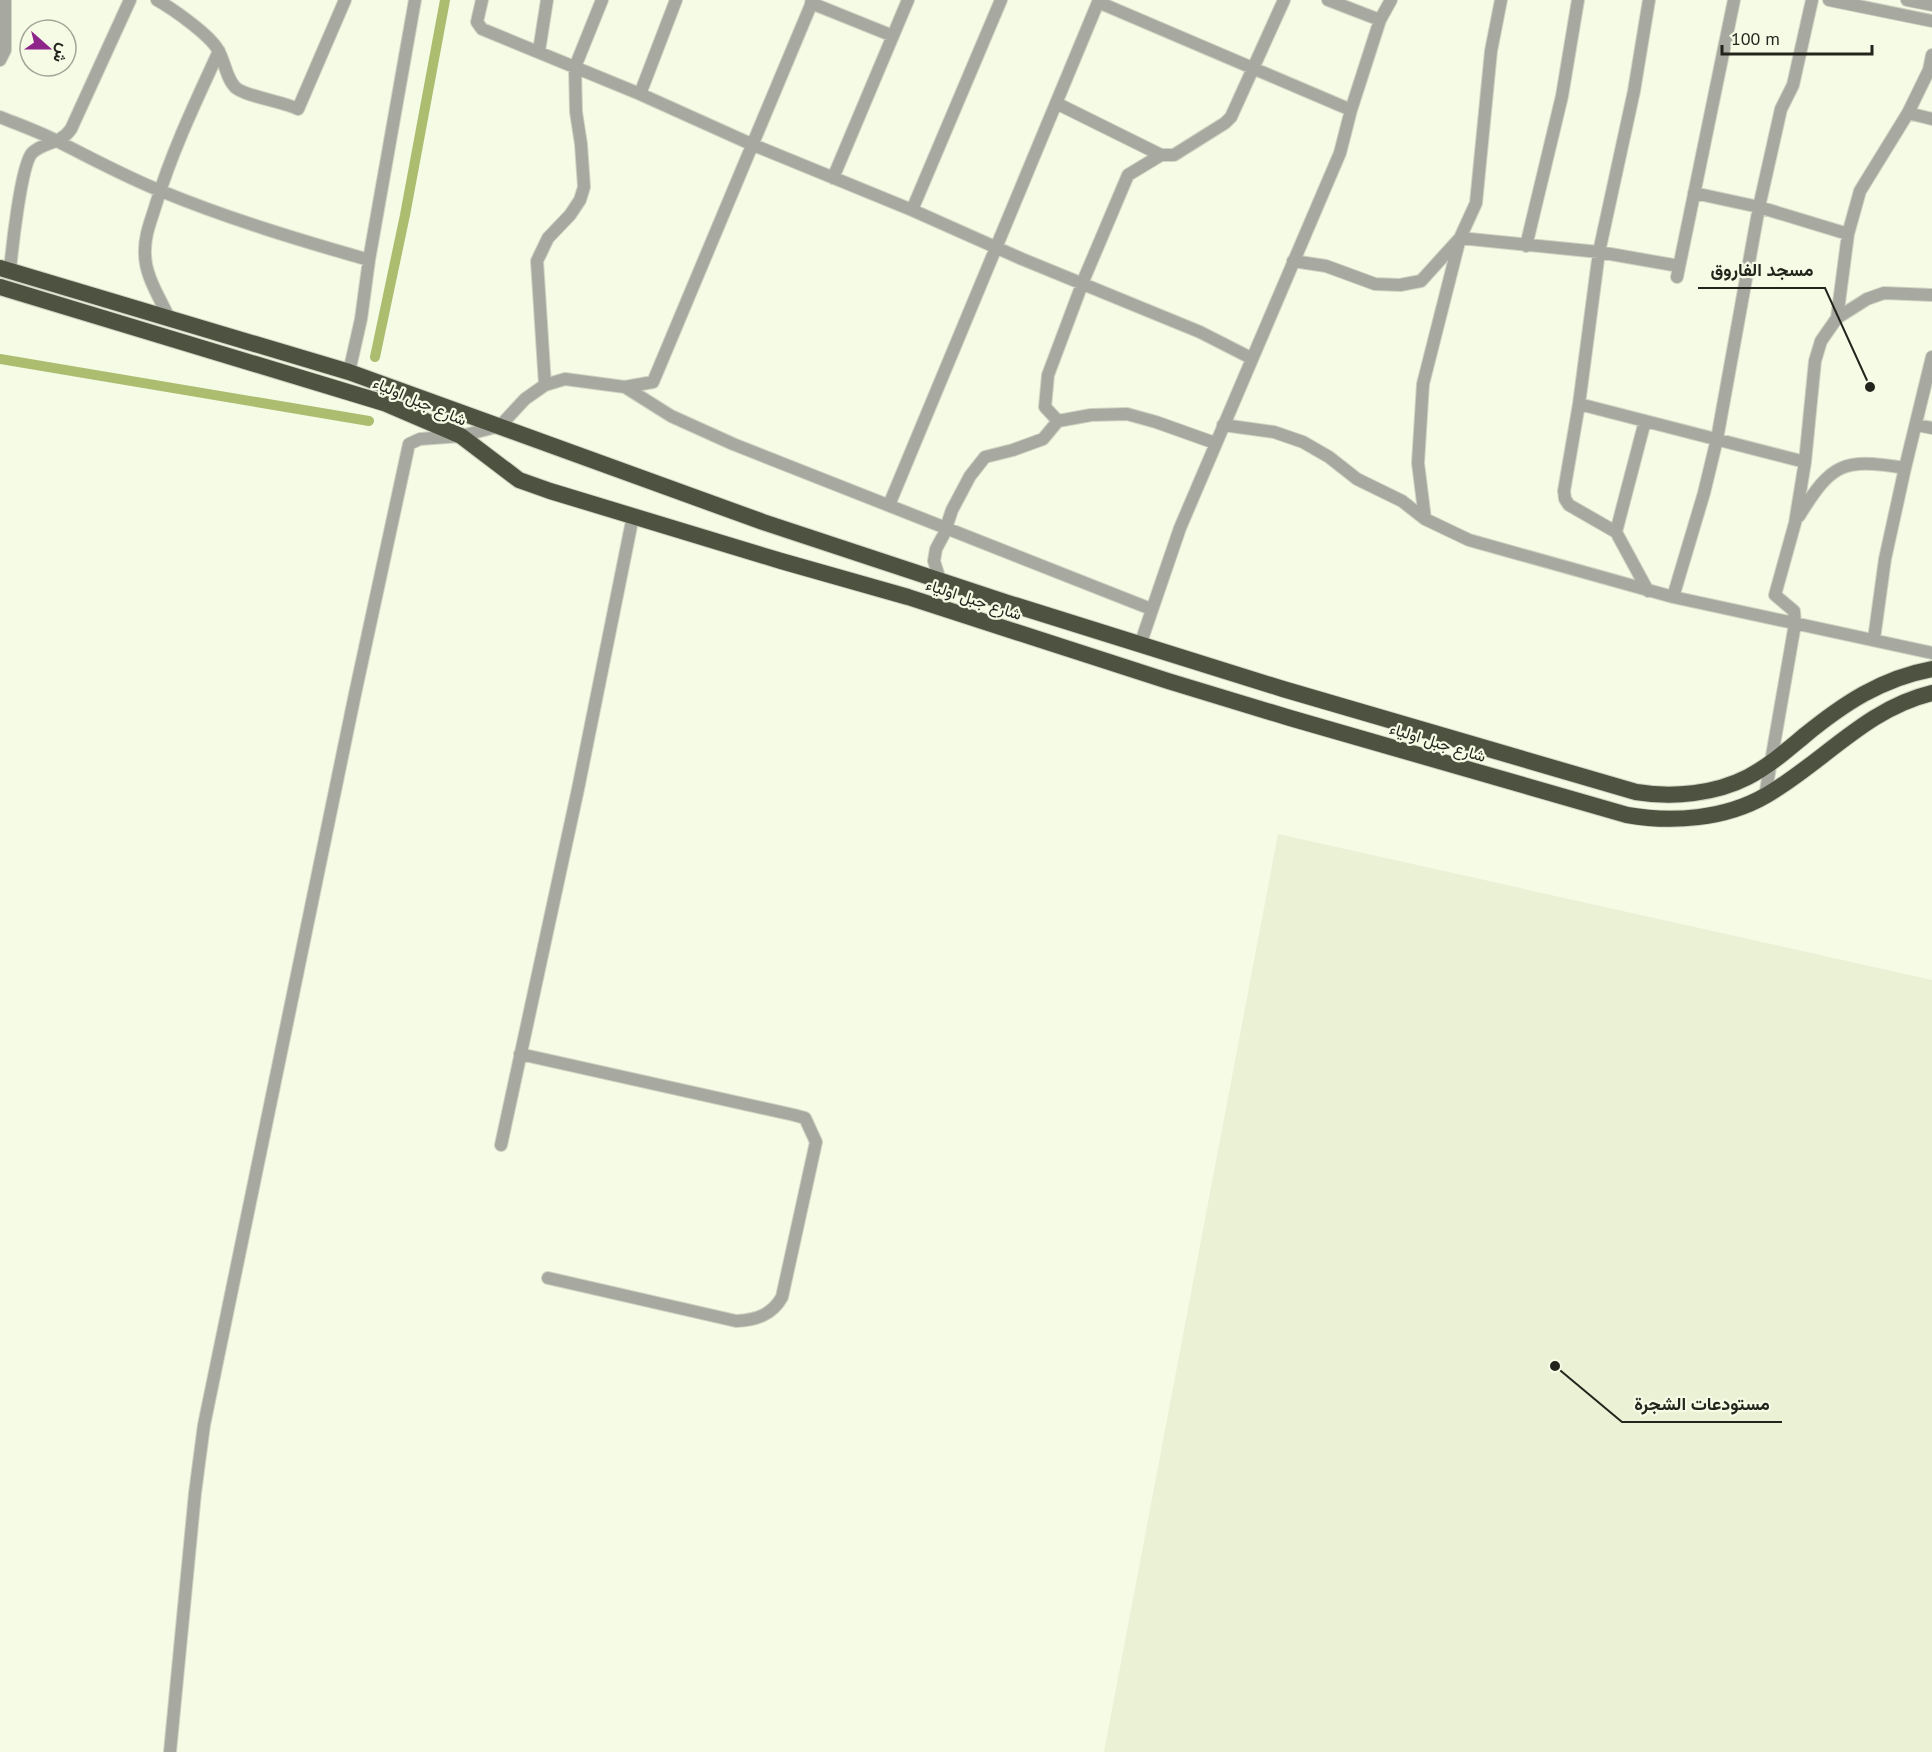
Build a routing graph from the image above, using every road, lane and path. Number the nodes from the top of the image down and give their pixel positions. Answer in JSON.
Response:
{"nodes":[{"id":1,"x":5,"y":0,"type":"edge"},
{"id":2,"x":130,"y":0,"type":"edge"},
{"id":3,"x":158,"y":0,"type":"edge"},
{"id":4,"x":345,"y":0,"type":"edge"},
{"id":5,"x":414,"y":0,"type":"edge"},
{"id":6,"x":482,"y":0,"type":"edge"},
{"id":7,"x":547,"y":0,"type":"edge"},
{"id":8,"x":602,"y":0,"type":"edge"},
{"id":9,"x":676,"y":0,"type":"edge"},
{"id":10,"x":908,"y":0,"type":"edge"},
{"id":11,"x":1001,"y":0,"type":"edge"},
{"id":12,"x":1284,"y":0,"type":"edge"},
{"id":13,"x":1328,"y":0,"type":"edge"},
{"id":14,"x":1391,"y":0,"type":"edge"},
{"id":15,"x":1501,"y":0,"type":"edge"},
{"id":16,"x":1578,"y":0,"type":"edge"},
{"id":17,"x":1648,"y":0,"type":"edge"},
{"id":18,"x":1734,"y":0,"type":"edge"},
{"id":19,"x":1812,"y":0,"type":"edge"},
{"id":20,"x":1829,"y":0,"type":"edge"},
{"id":21,"x":1907,"y":0,"type":"edge"},
{"id":22,"x":1099,"y":1,"type":"edge"},
{"id":23,"x":812,"y":2,"type":"edge"},
{"id":24,"x":1932,"y":5,"type":"edge"},
{"id":25,"x":1380,"y":20,"type":"junction"},
{"id":26,"x":1932,"y":21,"type":"edge"},
{"id":27,"x":893,"y":36,"type":"junction"},
{"id":28,"x":219,"y":51,"type":"junction"},
{"id":29,"x":539,"y":51,"type":"junction"},
{"id":30,"x":1932,"y":55,"type":"edge"},
{"id":31,"x":0,"y":60,"type":"edge"},
{"id":32,"x":575,"y":67,"type":"junction"},
{"id":33,"x":1254,"y":69,"type":"junction"},
{"id":34,"x":640,"y":94,"type":"junction"},
{"id":35,"x":1056,"y":103,"type":"junction"},
{"id":36,"x":1351,"y":110,"type":"junction"},
{"id":37,"x":1908,"y":112,"type":"junction"},
{"id":38,"x":0,"y":117,"type":"edge"},
{"id":39,"x":1932,"y":119,"type":"edge"},
{"id":40,"x":58,"y":141,"type":"junction"},
{"id":41,"x":751,"y":144,"type":"junction"},
{"id":42,"x":1161,"y":155,"type":"junction"},
{"id":43,"x":833,"y":178,"type":"junction"},
{"id":44,"x":160,"y":190,"type":"junction"},
{"id":45,"x":1694,"y":193,"type":"junction"},
{"id":46,"x":1760,"y":207,"type":"junction"},
{"id":47,"x":912,"y":210,"type":"junction"},
{"id":48,"x":1848,"y":234,"type":"junction"},
{"id":49,"x":1460,"y":238,"type":"junction"},
{"id":50,"x":1526,"y":246,"type":"junction"},
{"id":51,"x":996,"y":247,"type":"junction"},
{"id":52,"x":1599,"y":252,"type":"junction"},
{"id":53,"x":369,"y":260,"type":"junction"},
{"id":54,"x":1293,"y":261,"type":"junction"},
{"id":55,"x":5,"y":269,"type":"edge"},
{"id":56,"x":1082,"y":284,"type":"junction"},
{"id":57,"x":0,"y":287,"type":"edge"},
{"id":58,"x":1932,"y":296,"type":"edge"},
{"id":59,"x":169,"y":318,"type":"junction"},
{"id":60,"x":1837,"y":318,"type":"junction"},
{"id":61,"x":1932,"y":357,"type":"edge"},
{"id":62,"x":1251,"y":358,"type":"junction"},
{"id":63,"x":349,"y":372,"type":"junction"},
{"id":64,"x":545,"y":385,"type":"junction"},
{"id":65,"x":625,"y":387,"type":"junction"},
{"id":66,"x":1580,"y":404,"type":"junction"},
{"id":67,"x":1058,"y":421,"type":"junction"},
{"id":68,"x":1645,"y":421,"type":"junction"},
{"id":69,"x":1223,"y":425,"type":"junction"},
{"id":70,"x":1917,"y":425,"type":"junction"},
{"id":71,"x":500,"y":426,"type":"junction"},
{"id":72,"x":1932,"y":428,"type":"edge"},
{"id":73,"x":460,"y":436,"type":"junction"},
{"id":74,"x":1717,"y":439,"type":"junction"},
{"id":75,"x":1215,"y":443,"type":"junction"},
{"id":76,"x":1805,"y":462,"type":"junction"},
{"id":77,"x":1905,"y":468,"type":"junction"},
{"id":78,"x":889,"y":505,"type":"junction"},
{"id":79,"x":633,"y":516,"type":"junction"},
{"id":80,"x":1425,"y":519,"type":"junction"},
{"id":81,"x":1795,"y":523,"type":"junction"},
{"id":82,"x":946,"y":527,"type":"junction"},
{"id":83,"x":1616,"y":532,"type":"junction"},
{"id":84,"x":940,"y":580,"type":"junction"},
{"id":85,"x":1648,"y":591,"type":"junction"},
{"id":86,"x":1673,"y":597,"type":"junction"},
{"id":87,"x":1151,"y":609,"type":"junction"},
{"id":88,"x":1795,"y":624,"type":"junction"},
{"id":89,"x":1874,"y":639,"type":"junction"},
{"id":90,"x":1140,"y":645,"type":"junction"},
{"id":91,"x":1932,"y":653,"type":"edge"},
{"id":92,"x":1932,"y":669,"type":"edge"},
{"id":93,"x":1932,"y":693,"type":"edge"},
{"id":94,"x":1772,"y":763,"type":"junction"},
{"id":95,"x":1765,"y":796,"type":"junction"},
{"id":96,"x":520,"y":1054,"type":"junction"},
{"id":97,"x":501,"y":1145,"type":"dead end"},
{"id":98,"x":548,"y":1278,"type":"dead end"},
{"id":99,"x":170,"y":1752,"type":"edge"}],
"edges":[{"from":1,"to":31,"type":"street"},
{"from":2,"to":40,"type":"street"},
{"from":3,"to":28,"type":"street"},
{"from":4,"to":28,"type":"street"},
{"from":5,"to":53,"type":"street"},
{"from":6,"to":29,"type":"street"},
{"from":7,"to":29,"type":"street"},
{"from":8,"to":32,"type":"street"},
{"from":9,"to":34,"type":"street"},
{"from":10,"to":27,"type":"street"},
{"from":11,"to":47,"type":"street"},
{"from":12,"to":33,"type":"street"},
{"from":13,"to":25,"type":"street"},
{"from":14,"to":25,"type":"street"},
{"from":15,"to":49,"type":"street"},
{"from":16,"to":50,"type":"street"},
{"from":17,"to":52,"type":"street"},
{"from":18,"to":45,"type":"street"},
{"from":19,"to":46,"type":"street"},
{"from":20,"to":26,"type":"street"},
{"from":21,"to":24,"type":"street"},
{"from":22,"to":33,"type":"street"},
{"from":22,"to":35,"type":"street"},
{"from":23,"to":27,"type":"street"},
{"from":23,"to":41,"type":"street"},
{"from":25,"to":36,"type":"street"},
{"from":27,"to":43,"type":"street"},
{"from":28,"to":44,"type":"street"},
{"from":29,"to":32,"type":"street"},
{"from":30,"to":37,"type":"street"},
{"from":32,"to":34,"type":"street"},
{"from":32,"to":64,"type":"street"},
{"from":33,"to":36,"type":"street"},
{"from":33,"to":42,"type":"street"},
{"from":34,"to":41,"type":"street"},
{"from":35,"to":42,"type":"street"},
{"from":35,"to":51,"type":"street"},
{"from":36,"to":54,"type":"street"},
{"from":37,"to":39,"type":"street"},
{"from":37,"to":48,"type":"street"},
{"from":38,"to":40,"type":"street"},
{"from":40,"to":44,"type":"street"},
{"from":40,"to":55,"type":"street"},
{"from":41,"to":43,"type":"street"},
{"from":41,"to":65,"type":"street"},
{"from":42,"to":56,"type":"street"},
{"from":43,"to":47,"type":"street"},
{"from":44,"to":53,"type":"street"},
{"from":44,"to":59,"type":"street"},
{"from":45,"to":46,"type":"street"},
{"from":45,"to":52,"type":"street"},
{"from":46,"to":48,"type":"street"},
{"from":46,"to":74,"type":"street"},
{"from":47,"to":51,"type":"street"},
{"from":48,"to":60,"type":"street"},
{"from":49,"to":50,"type":"street"},
{"from":49,"to":54,"type":"street"},
{"from":49,"to":80,"type":"street"},
{"from":50,"to":52,"type":"street"},
{"from":51,"to":56,"type":"street"},
{"from":51,"to":78,"type":"street"},
{"from":52,"to":66,"type":"street"},
{"from":53,"to":63,"type":"street"},
{"from":54,"to":62,"type":"street"},
{"from":55,"to":59,"type":"highway","name":"شارع جبل اولياء"},
{"from":56,"to":62,"type":"street"},
{"from":56,"to":67,"type":"street"},
{"from":57,"to":73,"type":"highway","name":"شارع جبل اولياء"},
{"from":58,"to":60,"type":"street"},
{"from":59,"to":63,"type":"highway","name":"شارع جبل اولياء"},
{"from":60,"to":76,"type":"street"},
{"from":61,"to":70,"type":"street"},
{"from":62,"to":69,"type":"street"},
{"from":63,"to":71,"type":"highway","name":"شارع جبل اولياء"},
{"from":64,"to":65,"type":"street"},
{"from":64,"to":71,"type":"street"},
{"from":65,"to":78,"type":"street"},
{"from":66,"to":68,"type":"street"},
{"from":66,"to":83,"type":"street"},
{"from":67,"to":75,"type":"street"},
{"from":67,"to":82,"type":"street"},
{"from":68,"to":74,"type":"street"},
{"from":68,"to":83,"type":"street"},
{"from":69,"to":75,"type":"street"},
{"from":69,"to":80,"type":"street"},
{"from":70,"to":72,"type":"street"},
{"from":70,"to":77,"type":"street"},
{"from":71,"to":73,"type":"street"},
{"from":71,"to":84,"type":"highway","name":"شارع جبل اولياء"},
{"from":73,"to":79,"type":"highway","name":"شارع جبل اولياء"},
{"from":73,"to":99,"type":"street"},
{"from":74,"to":76,"type":"street"},
{"from":74,"to":86,"type":"street"},
{"from":75,"to":87,"type":"street"},
{"from":76,"to":81,"type":"street"},
{"from":77,"to":81,"type":"street"},
{"from":77,"to":89,"type":"street"},
{"from":78,"to":82,"type":"street"},
{"from":79,"to":95,"type":"highway","name":"شارع جبل اولياء"},
{"from":79,"to":96,"type":"street"},
{"from":80,"to":85,"type":"street"},
{"from":81,"to":88,"type":"street"},
{"from":82,"to":84,"type":"street"},
{"from":82,"to":87,"type":"street"},
{"from":83,"to":85,"type":"street"},
{"from":84,"to":90,"type":"highway","name":"شارع جبل اولياء"},
{"from":85,"to":86,"type":"street"},
{"from":86,"to":88,"type":"street"},
{"from":87,"to":90,"type":"street"},
{"from":88,"to":89,"type":"street"},
{"from":88,"to":94,"type":"street"},
{"from":89,"to":91,"type":"street"},
{"from":90,"to":94,"type":"highway","name":"شارع جبل اولياء"},
{"from":92,"to":94,"type":"highway","name":"شارع جبل اولياء"},
{"from":93,"to":95,"type":"highway","name":"شارع جبل اولياء"},
{"from":94,"to":95,"type":"street"},
{"from":96,"to":97,"type":"street"},
{"from":96,"to":98,"type":"street"}]}
